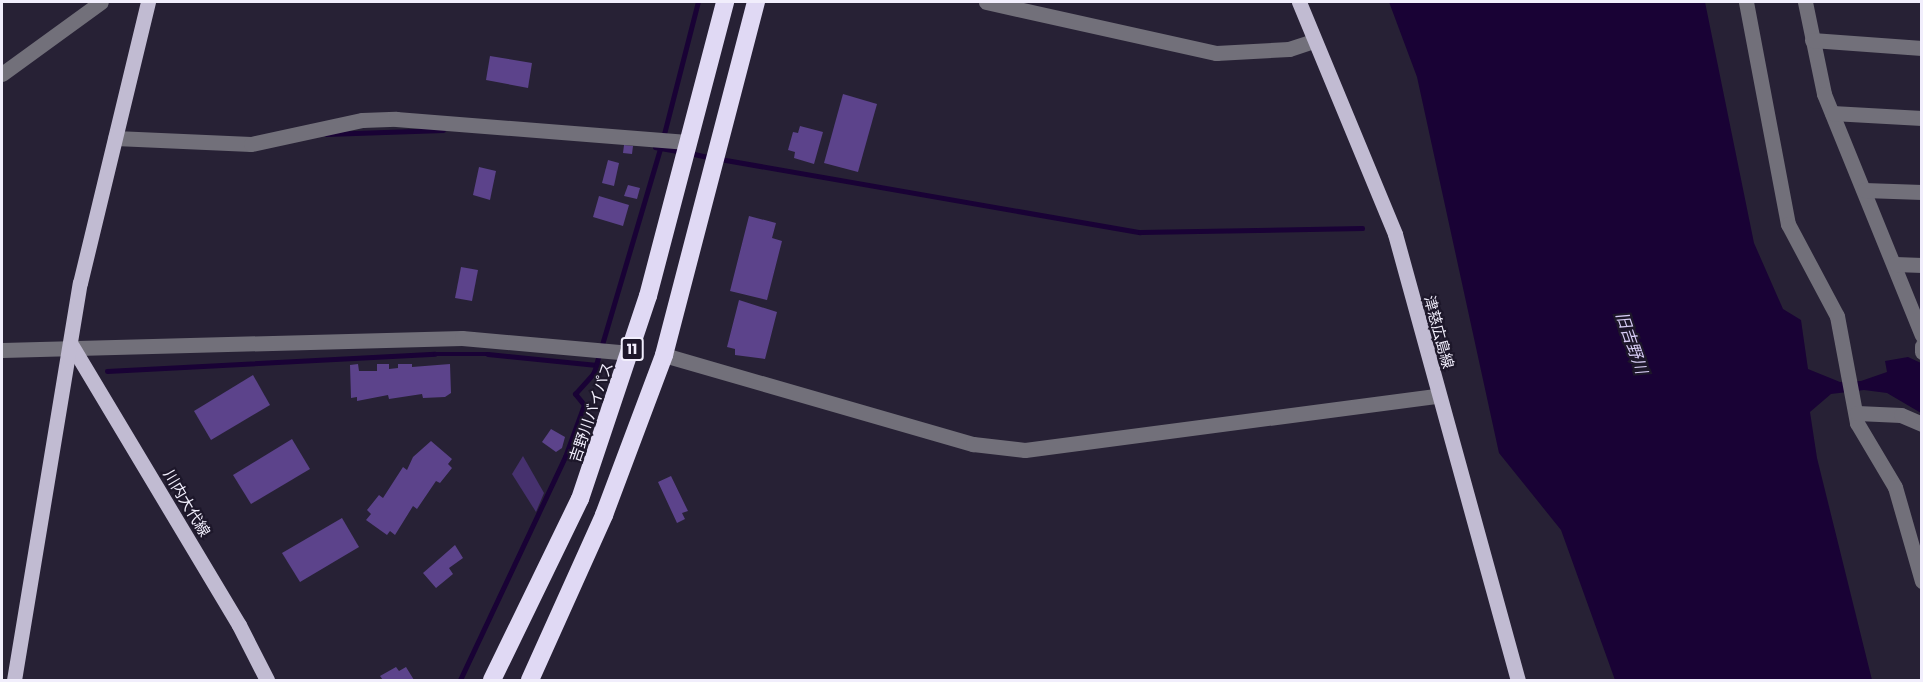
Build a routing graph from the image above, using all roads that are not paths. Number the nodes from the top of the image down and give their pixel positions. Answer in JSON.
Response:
{"nodes":[{"id":1,"x":101,"y":2,"type":"edge"},
{"id":2,"x":148,"y":2,"type":"edge"},
{"id":3,"x":725,"y":2,"type":"edge"},
{"id":4,"x":756,"y":2,"type":"edge"},
{"id":5,"x":986,"y":2,"type":"edge"},
{"id":6,"x":1299,"y":2,"type":"edge"},
{"id":7,"x":1746,"y":2,"type":"edge"},
{"id":8,"x":1805,"y":2,"type":"edge"},
{"id":9,"x":1812,"y":40,"type":"junction"},
{"id":10,"x":1314,"y":41,"type":"junction"},
{"id":11,"x":1922,"y":48,"type":"edge"},
{"id":12,"x":2,"y":74,"type":"edge"},
{"id":13,"x":1832,"y":113,"type":"junction"},
{"id":14,"x":1922,"y":118,"type":"edge"},
{"id":15,"x":115,"y":138,"type":"junction"},
{"id":16,"x":687,"y":142,"type":"junction"},
{"id":17,"x":1864,"y":190,"type":"junction"},
{"id":18,"x":1922,"y":192,"type":"edge"},
{"id":19,"x":1895,"y":264,"type":"junction"},
{"id":20,"x":1922,"y":265,"type":"edge"},
{"id":21,"x":1922,"y":335,"type":"edge"},
{"id":22,"x":72,"y":346,"type":"junction"},
{"id":23,"x":1922,"y":346,"type":"edge"},
{"id":24,"x":2,"y":350,"type":"edge"},
{"id":25,"x":1922,"y":352,"type":"edge"},
{"id":26,"x":630,"y":353,"type":"junction"},
{"id":27,"x":664,"y":355,"type":"junction"},
{"id":28,"x":1437,"y":396,"type":"junction"},
{"id":29,"x":1857,"y":413,"type":"junction"},
{"id":30,"x":1922,"y":424,"type":"edge"},
{"id":31,"x":1922,"y":581,"type":"edge"},
{"id":32,"x":14,"y":681,"type":"edge"},
{"id":33,"x":267,"y":681,"type":"edge"},
{"id":34,"x":492,"y":681,"type":"edge"},
{"id":35,"x":530,"y":681,"type":"edge"},
{"id":36,"x":1518,"y":681,"type":"edge"}],
"edges":[{"from":1,"to":12,"type":"street"},
{"from":2,"to":15,"type":"main road"},
{"from":3,"to":16,"type":"highway","name":"吉野川バイパス","number":"11"},
{"from":4,"to":27,"type":"highway","number":"11"},
{"from":5,"to":10,"type":"street"},
{"from":6,"to":10,"type":"main road","name":"津慈広島線"},
{"from":7,"to":29,"type":"street"},
{"from":8,"to":9,"type":"street"},
{"from":9,"to":11,"type":"street"},
{"from":9,"to":13,"type":"street"},
{"from":10,"to":28,"type":"main road","name":"津慈広島線"},
{"from":13,"to":14,"type":"street"},
{"from":13,"to":17,"type":"street"},
{"from":15,"to":16,"type":"street"},
{"from":15,"to":22,"type":"main road"},
{"from":16,"to":26,"type":"highway","name":"吉野川バイパス","number":"11"},
{"from":17,"to":18,"type":"street"},
{"from":17,"to":19,"type":"street"},
{"from":19,"to":20,"type":"street"},
{"from":19,"to":21,"type":"street"},
{"from":22,"to":24,"type":"street"},
{"from":22,"to":26,"type":"street"},
{"from":22,"to":32,"type":"main road"},
{"from":22,"to":33,"type":"main road","name":"川内大代線"},
{"from":23,"to":25,"type":"street"},
{"from":26,"to":34,"type":"highway","name":"吉野川バイパス","number":"11"},
{"from":27,"to":28,"type":"street"},
{"from":27,"to":35,"type":"highway","number":"11"},
{"from":28,"to":36,"type":"main road","name":"津慈広島線"},
{"from":29,"to":30,"type":"street"},
{"from":29,"to":31,"type":"street"}]}
